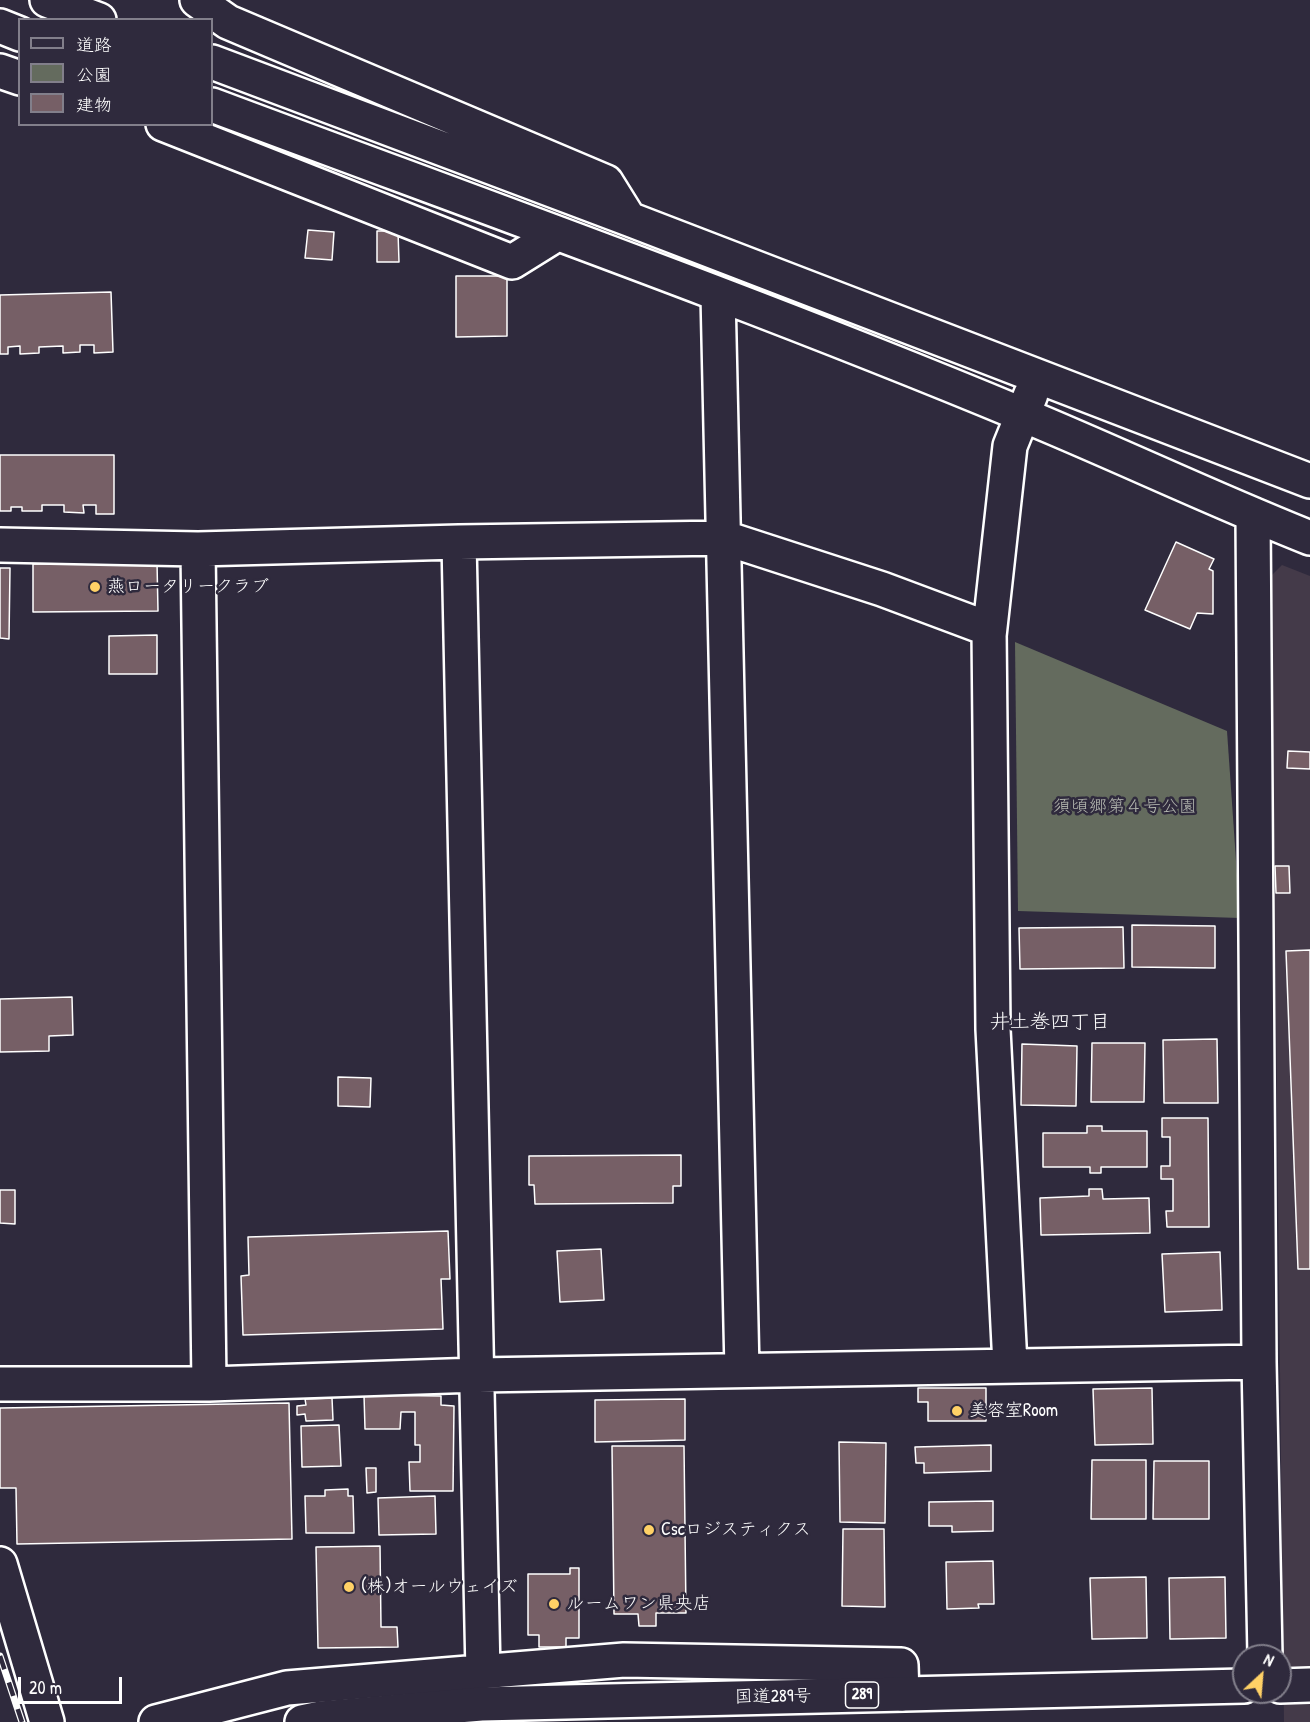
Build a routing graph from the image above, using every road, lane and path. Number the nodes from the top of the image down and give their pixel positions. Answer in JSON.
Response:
{"nodes":[{"id":1,"x":47,"y":0,"type":"edge"},
{"id":2,"x":197,"y":0,"type":"edge"},
{"id":3,"x":94,"y":18,"type":"edge"},
{"id":4,"x":0,"y":26,"type":"edge"},
{"id":5,"x":18,"y":32,"type":"edge"},
{"id":6,"x":213,"y":62,"type":"edge"},
{"id":7,"x":0,"y":71,"type":"edge"},
{"id":8,"x":18,"y":77,"type":"edge"},
{"id":9,"x":213,"y":105,"type":"edge"},
{"id":10,"x":168,"y":126,"type":"edge"},
{"id":11,"x":629,"y":219,"type":"junction"},
{"id":12,"x":557,"y":234,"type":"junction"},
{"id":13,"x":718,"y":294,"type":"junction"},
{"id":14,"x":1038,"y":376,"type":"junction"},
{"id":15,"x":1022,"y":414,"type":"junction"},
{"id":16,"x":1310,"y":481,"type":"edge"},
{"id":17,"x":1253,"y":515,"type":"junction"},
{"id":18,"x":725,"y":538,"type":"junction"},
{"id":19,"x":1310,"y":538,"type":"edge"},
{"id":20,"x":459,"y":542,"type":"junction"},
{"id":21,"x":0,"y":545,"type":"edge"},
{"id":22,"x":198,"y":549,"type":"junction"},
{"id":23,"x":989,"y":636,"type":"junction"},
{"id":24,"x":1259,"y":1362,"type":"junction"},
{"id":25,"x":1010,"y":1365,"type":"junction"},
{"id":26,"x":742,"y":1370,"type":"junction"},
{"id":27,"x":478,"y":1375,"type":"junction"},
{"id":28,"x":0,"y":1384,"type":"edge"},
{"id":29,"x":208,"y":1384,"type":"junction"},
{"id":30,"x":0,"y":1564,"type":"edge"},
{"id":31,"x":1265,"y":1644,"type":"edge"},
{"id":32,"x":483,"y":1672,"type":"junction"},
{"id":33,"x":1310,"y":1685,"type":"edge"},
{"id":34,"x":1232,"y":1686,"type":"edge"},
{"id":35,"x":1292,"y":1686,"type":"edge"},
{"id":36,"x":902,"y":1694,"type":"junction"},
{"id":37,"x":46,"y":1722,"type":"edge"},
{"id":38,"x":156,"y":1722,"type":"edge"},
{"id":39,"x":302,"y":1722,"type":"edge"}],
"edges":[{"from":1,"to":3,"type":"main road"},
{"from":2,"to":11,"type":"main road"},
{"from":4,"to":5,"type":"main road"},
{"from":6,"to":11,"type":"main road"},
{"from":7,"to":8,"type":"main road"},
{"from":9,"to":12,"type":"main road"},
{"from":10,"to":12,"type":"main road"},
{"from":11,"to":14,"type":"main road"},
{"from":12,"to":13,"type":"main road"},
{"from":13,"to":15,"type":"main road"},
{"from":13,"to":18,"type":"main road"},
{"from":14,"to":15,"type":"main road"},
{"from":14,"to":16,"type":"main road"},
{"from":15,"to":17,"type":"main road"},
{"from":15,"to":23,"type":"main road"},
{"from":17,"to":19,"type":"main road"},
{"from":17,"to":24,"type":"main road"},
{"from":18,"to":20,"type":"main road"},
{"from":18,"to":23,"type":"main road"},
{"from":18,"to":26,"type":"main road"},
{"from":20,"to":22,"type":"main road"},
{"from":20,"to":27,"type":"main road"},
{"from":21,"to":22,"type":"main road"},
{"from":22,"to":29,"type":"main road"},
{"from":23,"to":25,"type":"main road"},
{"from":24,"to":25,"type":"main road"},
{"from":24,"to":31,"type":"main road"},
{"from":25,"to":26,"type":"main road"},
{"from":26,"to":27,"type":"main road"},
{"from":27,"to":29,"type":"main road"},
{"from":27,"to":32,"type":"main road"},
{"from":28,"to":29,"type":"main road"},
{"from":30,"to":37,"type":"main road"},
{"from":32,"to":36,"type":"main road"},
{"from":32,"to":38,"type":"main road"},
{"from":33,"to":35,"type":"main road"},
{"from":34,"to":36,"type":"main road","name":"国道289号","number":"289"},
{"from":36,"to":39,"type":"main road","name":"国道289号","number":"289"}]}
